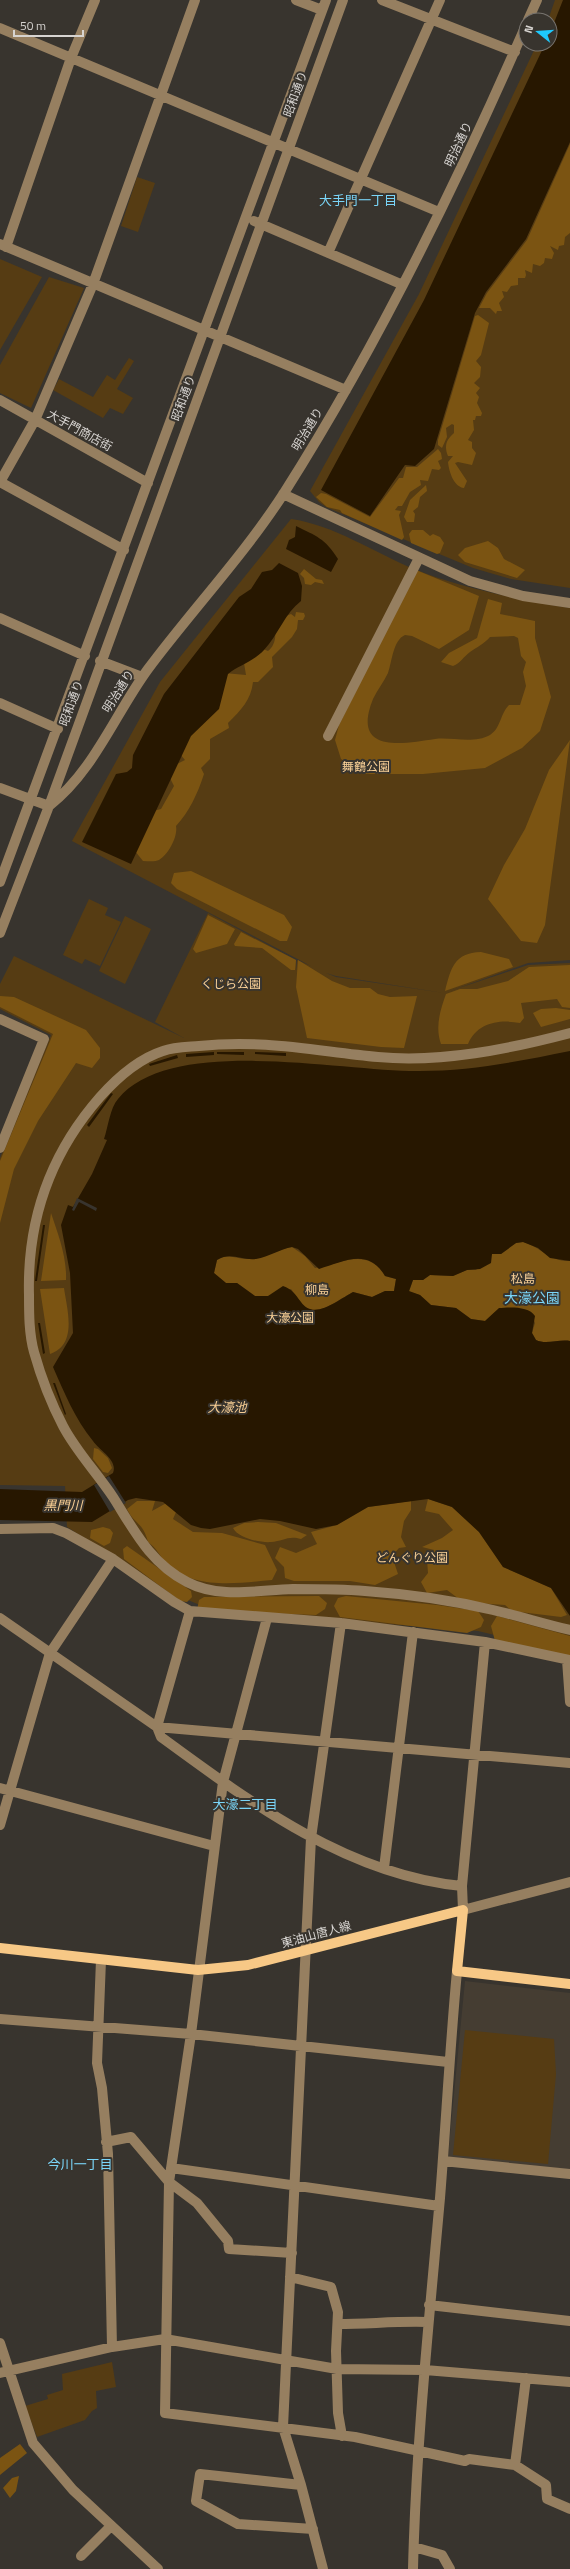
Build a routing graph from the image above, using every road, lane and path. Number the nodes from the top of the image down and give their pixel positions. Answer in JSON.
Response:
{"nodes":[{"id":1,"x":94,"y":0,"type":"edge"},
{"id":2,"x":196,"y":0,"type":"edge"},
{"id":3,"x":296,"y":0,"type":"edge"},
{"id":4,"x":326,"y":0,"type":"edge"},
{"id":5,"x":343,"y":0,"type":"edge"},
{"id":6,"x":382,"y":0,"type":"edge"},
{"id":7,"x":440,"y":0,"type":"edge"},
{"id":8,"x":537,"y":0,"type":"edge"},
{"id":9,"x":322,"y":10,"type":"junction"},
{"id":10,"x":532,"y":12,"type":"edge"},
{"id":11,"x":431,"y":19,"type":"junction"},
{"id":12,"x":0,"y":28,"type":"edge"},
{"id":13,"x":518,"y":45,"type":"edge"},
{"id":14,"x":515,"y":52,"type":"junction"},
{"id":15,"x":71,"y":58,"type":"junction"},
{"id":16,"x":161,"y":96,"type":"junction"},
{"id":17,"x":273,"y":142,"type":"junction"},
{"id":18,"x":288,"y":149,"type":"junction"},
{"id":19,"x":361,"y":180,"type":"junction"},
{"id":20,"x":439,"y":212,"type":"junction"},
{"id":21,"x":246,"y":218,"type":"junction"},
{"id":22,"x":260,"y":224,"type":"junction"},
{"id":23,"x":3,"y":246,"type":"edge"},
{"id":24,"x":328,"y":253,"type":"junction"},
{"id":25,"x":94,"y":284,"type":"junction"},
{"id":26,"x":403,"y":285,"type":"junction"},
{"id":27,"x":204,"y":330,"type":"junction"},
{"id":28,"x":220,"y":336,"type":"junction"},
{"id":29,"x":346,"y":390,"type":"junction"},
{"id":30,"x":1,"y":402,"type":"edge"},
{"id":31,"x":35,"y":420,"type":"junction"},
{"id":32,"x":0,"y":482,"type":"edge"},
{"id":33,"x":148,"y":483,"type":"junction"},
{"id":34,"x":283,"y":494,"type":"junction"},
{"id":35,"x":124,"y":550,"type":"junction"},
{"id":36,"x":419,"y":558,"type":"junction"},
{"id":37,"x":570,"y":603,"type":"edge"},
{"id":38,"x":0,"y":618,"type":"edge"},
{"id":39,"x":84,"y":656,"type":"junction"},
{"id":40,"x":100,"y":661,"type":"junction"},
{"id":41,"x":142,"y":677,"type":"junction"},
{"id":42,"x":0,"y":703,"type":"edge"},
{"id":43,"x":58,"y":729,"type":"junction"},
{"id":44,"x":328,"y":736,"type":"dead end"},
{"id":45,"x":0,"y":788,"type":"edge"},
{"id":46,"x":32,"y":800,"type":"junction"},
{"id":47,"x":49,"y":806,"type":"junction"},
{"id":48,"x":0,"y":882,"type":"edge"},
{"id":49,"x":0,"y":933,"type":"edge"},
{"id":50,"x":0,"y":1019,"type":"edge"},
{"id":51,"x":570,"y":1033,"type":"edge"},
{"id":52,"x":0,"y":1148,"type":"edge"},
{"id":53,"x":0,"y":1529,"type":"edge"},
{"id":54,"x":113,"y":1559,"type":"junction"},
{"id":55,"x":190,"y":1611,"type":"junction"},
{"id":56,"x":0,"y":1618,"type":"edge"},
{"id":57,"x":267,"y":1618,"type":"junction"},
{"id":58,"x":342,"y":1623,"type":"junction"},
{"id":59,"x":570,"y":1630,"type":"edge"},
{"id":60,"x":412,"y":1632,"type":"junction"},
{"id":61,"x":485,"y":1642,"type":"junction"},
{"id":62,"x":50,"y":1653,"type":"junction"},
{"id":63,"x":568,"y":1660,"type":"edge"},
{"id":64,"x":570,"y":1702,"type":"edge"},
{"id":65,"x":157,"y":1727,"type":"junction"},
{"id":66,"x":236,"y":1735,"type":"junction"},
{"id":67,"x":325,"y":1742,"type":"junction"},
{"id":68,"x":398,"y":1749,"type":"junction"},
{"id":69,"x":475,"y":1755,"type":"junction"},
{"id":70,"x":570,"y":1763,"type":"edge"},
{"id":71,"x":223,"y":1782,"type":"junction"},
{"id":72,"x":5,"y":1790,"type":"edge"},
{"id":73,"x":0,"y":1825,"type":"edge"},
{"id":74,"x":310,"y":1838,"type":"junction"},
{"id":75,"x":214,"y":1846,"type":"junction"},
{"id":76,"x":384,"y":1868,"type":"junction"},
{"id":77,"x":570,"y":1882,"type":"edge"},
{"id":78,"x":462,"y":1886,"type":"junction"},
{"id":79,"x":462,"y":1910,"type":"junction"},
{"id":80,"x":0,"y":1948,"type":"edge"},
{"id":81,"x":306,"y":1949,"type":"junction"},
{"id":82,"x":100,"y":1960,"type":"junction"},
{"id":83,"x":198,"y":1970,"type":"junction"},
{"id":84,"x":457,"y":1971,"type":"junction"},
{"id":85,"x":570,"y":1984,"type":"edge"},
{"id":86,"x":0,"y":2019,"type":"edge"},
{"id":87,"x":99,"y":2027,"type":"junction"},
{"id":88,"x":191,"y":2034,"type":"junction"},
{"id":89,"x":301,"y":2047,"type":"junction"},
{"id":90,"x":448,"y":2062,"type":"junction"},
{"id":91,"x":106,"y":2142,"type":"junction"},
{"id":92,"x":443,"y":2162,"type":"junction"},
{"id":93,"x":171,"y":2168,"type":"junction"},
{"id":94,"x":570,"y":2174,"type":"edge"},
{"id":95,"x":169,"y":2182,"type":"junction"},
{"id":96,"x":295,"y":2184,"type":"junction"},
{"id":97,"x":439,"y":2206,"type":"junction"},
{"id":98,"x":292,"y":2253,"type":"junction"},
{"id":99,"x":290,"y":2277,"type":"junction"},
{"id":100,"x":429,"y":2304,"type":"junction"},
{"id":101,"x":570,"y":2321,"type":"edge"},
{"id":102,"x":427,"y":2322,"type":"junction"},
{"id":103,"x":338,"y":2324,"type":"junction"},
{"id":104,"x":165,"y":2339,"type":"junction"},
{"id":105,"x":0,"y":2343,"type":"edge"},
{"id":106,"x":112,"y":2347,"type":"junction"},
{"id":107,"x":287,"y":2361,"type":"junction"},
{"id":108,"x":337,"y":2369,"type":"junction"},
{"id":109,"x":425,"y":2370,"type":"junction"},
{"id":110,"x":4,"y":2372,"type":"edge"},
{"id":111,"x":526,"y":2378,"type":"junction"},
{"id":112,"x":570,"y":2382,"type":"edge"},
{"id":113,"x":283,"y":2427,"type":"junction"},
{"id":114,"x":342,"y":2436,"type":"junction"},
{"id":115,"x":419,"y":2451,"type":"junction"},
{"id":116,"x":515,"y":2465,"type":"junction"},
{"id":117,"x":301,"y":2485,"type":"junction"},
{"id":118,"x":570,"y":2510,"type":"edge"},
{"id":119,"x":111,"y":2526,"type":"junction"},
{"id":120,"x":313,"y":2530,"type":"junction"},
{"id":121,"x":414,"y":2546,"type":"junction"},
{"id":122,"x":81,"y":2556,"type":"dead end"},
{"id":123,"x":158,"y":2569,"type":"edge"},
{"id":124,"x":323,"y":2569,"type":"edge"},
{"id":125,"x":413,"y":2569,"type":"edge"},
{"id":126,"x":450,"y":2569,"type":"edge"}],
"edges":[{"from":1,"to":15,"type":"street"},
{"from":2,"to":16,"type":"street"},
{"from":3,"to":9,"type":"street"},
{"from":4,"to":9,"type":"street","name":"昭和通り"},
{"from":5,"to":18,"type":"street","name":"昭和通り"},
{"from":6,"to":11,"type":"street"},
{"from":7,"to":11,"type":"street"},
{"from":8,"to":10,"type":"street"},
{"from":9,"to":17,"type":"street","name":"昭和通り"},
{"from":11,"to":14,"type":"street"},
{"from":11,"to":19,"type":"street"},
{"from":12,"to":15,"type":"street"},
{"from":13,"to":14,"type":"street","name":"明治通り"},
{"from":14,"to":20,"type":"street","name":"明治通り"},
{"from":15,"to":16,"type":"street"},
{"from":15,"to":23,"type":"street"},
{"from":16,"to":17,"type":"street"},
{"from":16,"to":25,"type":"street"},
{"from":17,"to":18,"type":"street"},
{"from":17,"to":21,"type":"street","name":"昭和通り"},
{"from":18,"to":19,"type":"street"},
{"from":18,"to":22,"type":"street","name":"昭和通り"},
{"from":19,"to":20,"type":"street"},
{"from":19,"to":24,"type":"street"},
{"from":20,"to":26,"type":"street","name":"明治通り"},
{"from":21,"to":22,"type":"street"},
{"from":21,"to":27,"type":"street","name":"昭和通り"},
{"from":22,"to":24,"type":"street"},
{"from":22,"to":28,"type":"street","name":"昭和通り"},
{"from":23,"to":25,"type":"street"},
{"from":24,"to":26,"type":"street"},
{"from":25,"to":27,"type":"street"},
{"from":25,"to":31,"type":"street"},
{"from":26,"to":29,"type":"street","name":"明治通り"},
{"from":27,"to":28,"type":"street"},
{"from":27,"to":33,"type":"street","name":"昭和通り"},
{"from":28,"to":29,"type":"street"},
{"from":28,"to":40,"type":"street","name":"昭和通り"},
{"from":29,"to":34,"type":"street","name":"明治通り"},
{"from":30,"to":31,"type":"street","name":"大手門商店街"},
{"from":31,"to":32,"type":"street"},
{"from":31,"to":33,"type":"street","name":"大手門商店街"},
{"from":32,"to":35,"type":"street"},
{"from":33,"to":35,"type":"street","name":"昭和通り"},
{"from":34,"to":36,"type":"street"},
{"from":34,"to":41,"type":"street","name":"明治通り"},
{"from":35,"to":39,"type":"street","name":"昭和通り"},
{"from":36,"to":37,"type":"street"},
{"from":36,"to":44,"type":"street"},
{"from":38,"to":39,"type":"street"},
{"from":39,"to":43,"type":"street","name":"昭和通り"},
{"from":40,"to":41,"type":"street"},
{"from":40,"to":47,"type":"street","name":"昭和通り"},
{"from":41,"to":47,"type":"street","name":"明治通り"},
{"from":42,"to":43,"type":"street"},
{"from":43,"to":46,"type":"street","name":"昭和通り"},
{"from":45,"to":46,"type":"street"},
{"from":46,"to":47,"type":"street"},
{"from":46,"to":48,"type":"street"},
{"from":47,"to":49,"type":"street"},
{"from":50,"to":52,"type":"street"},
{"from":51,"to":59,"type":"street"},
{"from":53,"to":54,"type":"street"},
{"from":54,"to":55,"type":"street"},
{"from":54,"to":62,"type":"street"},
{"from":55,"to":57,"type":"street"},
{"from":55,"to":65,"type":"street"},
{"from":56,"to":62,"type":"street"},
{"from":57,"to":58,"type":"street"},
{"from":57,"to":66,"type":"street"},
{"from":58,"to":60,"type":"street"},
{"from":58,"to":67,"type":"street"},
{"from":60,"to":61,"type":"street"},
{"from":60,"to":68,"type":"street"},
{"from":61,"to":63,"type":"street"},
{"from":61,"to":69,"type":"street"},
{"from":62,"to":65,"type":"street"},
{"from":62,"to":72,"type":"street"},
{"from":63,"to":64,"type":"street"},
{"from":65,"to":66,"type":"street"},
{"from":65,"to":71,"type":"street"},
{"from":66,"to":67,"type":"street"},
{"from":66,"to":71,"type":"street"},
{"from":67,"to":68,"type":"street"},
{"from":67,"to":74,"type":"street"},
{"from":68,"to":69,"type":"street"},
{"from":68,"to":76,"type":"street"},
{"from":69,"to":70,"type":"street"},
{"from":69,"to":78,"type":"street"},
{"from":71,"to":74,"type":"street"},
{"from":71,"to":75,"type":"street"},
{"from":72,"to":73,"type":"street"},
{"from":72,"to":75,"type":"street"},
{"from":74,"to":76,"type":"street"},
{"from":74,"to":81,"type":"street"},
{"from":75,"to":83,"type":"street"},
{"from":76,"to":78,"type":"street"},
{"from":77,"to":79,"type":"street"},
{"from":78,"to":79,"type":"street"},
{"from":79,"to":81,"type":"main road","name":"東油山唐人線"},
{"from":79,"to":84,"type":"main road"},
{"from":80,"to":82,"type":"main road","name":"東油山唐人線"},
{"from":81,"to":83,"type":"main road","name":"東油山唐人線"},
{"from":81,"to":89,"type":"street"},
{"from":82,"to":83,"type":"main road","name":"東油山唐人線"},
{"from":82,"to":87,"type":"street"},
{"from":83,"to":88,"type":"street"},
{"from":84,"to":85,"type":"main road"},
{"from":84,"to":90,"type":"street"},
{"from":86,"to":87,"type":"street"},
{"from":87,"to":88,"type":"street"},
{"from":87,"to":91,"type":"street"},
{"from":88,"to":89,"type":"street"},
{"from":88,"to":93,"type":"street"},
{"from":89,"to":90,"type":"street"},
{"from":89,"to":96,"type":"street"},
{"from":90,"to":92,"type":"street"},
{"from":91,"to":95,"type":"street"},
{"from":91,"to":106,"type":"street"},
{"from":92,"to":94,"type":"street"},
{"from":92,"to":97,"type":"street"},
{"from":93,"to":95,"type":"street"},
{"from":93,"to":96,"type":"street"},
{"from":95,"to":98,"type":"street"},
{"from":95,"to":104,"type":"street"},
{"from":96,"to":97,"type":"street"},
{"from":96,"to":98,"type":"street"},
{"from":97,"to":100,"type":"street"},
{"from":98,"to":99,"type":"street"},
{"from":99,"to":103,"type":"street"},
{"from":99,"to":107,"type":"street"},
{"from":100,"to":101,"type":"street"},
{"from":100,"to":102,"type":"street"},
{"from":102,"to":103,"type":"street"},
{"from":102,"to":109,"type":"street"},
{"from":103,"to":108,"type":"street"},
{"from":104,"to":106,"type":"street"},
{"from":104,"to":107,"type":"street"},
{"from":104,"to":113,"type":"street"},
{"from":105,"to":110,"type":"street"},
{"from":106,"to":110,"type":"street"},
{"from":107,"to":108,"type":"street"},
{"from":107,"to":113,"type":"street"},
{"from":108,"to":109,"type":"street"},
{"from":108,"to":114,"type":"street"},
{"from":109,"to":111,"type":"street"},
{"from":109,"to":115,"type":"street"},
{"from":110,"to":119,"type":"street"},
{"from":111,"to":112,"type":"street"},
{"from":111,"to":116,"type":"street"},
{"from":113,"to":114,"type":"street"},
{"from":113,"to":117,"type":"street"},
{"from":114,"to":115,"type":"street"},
{"from":115,"to":116,"type":"street"},
{"from":115,"to":121,"type":"street"},
{"from":116,"to":118,"type":"street"},
{"from":117,"to":120,"type":"street"},
{"from":117,"to":120,"type":"street"},
{"from":119,"to":122,"type":"street"},
{"from":119,"to":123,"type":"street"},
{"from":120,"to":124,"type":"street"},
{"from":121,"to":125,"type":"street"},
{"from":121,"to":126,"type":"street"}]}
